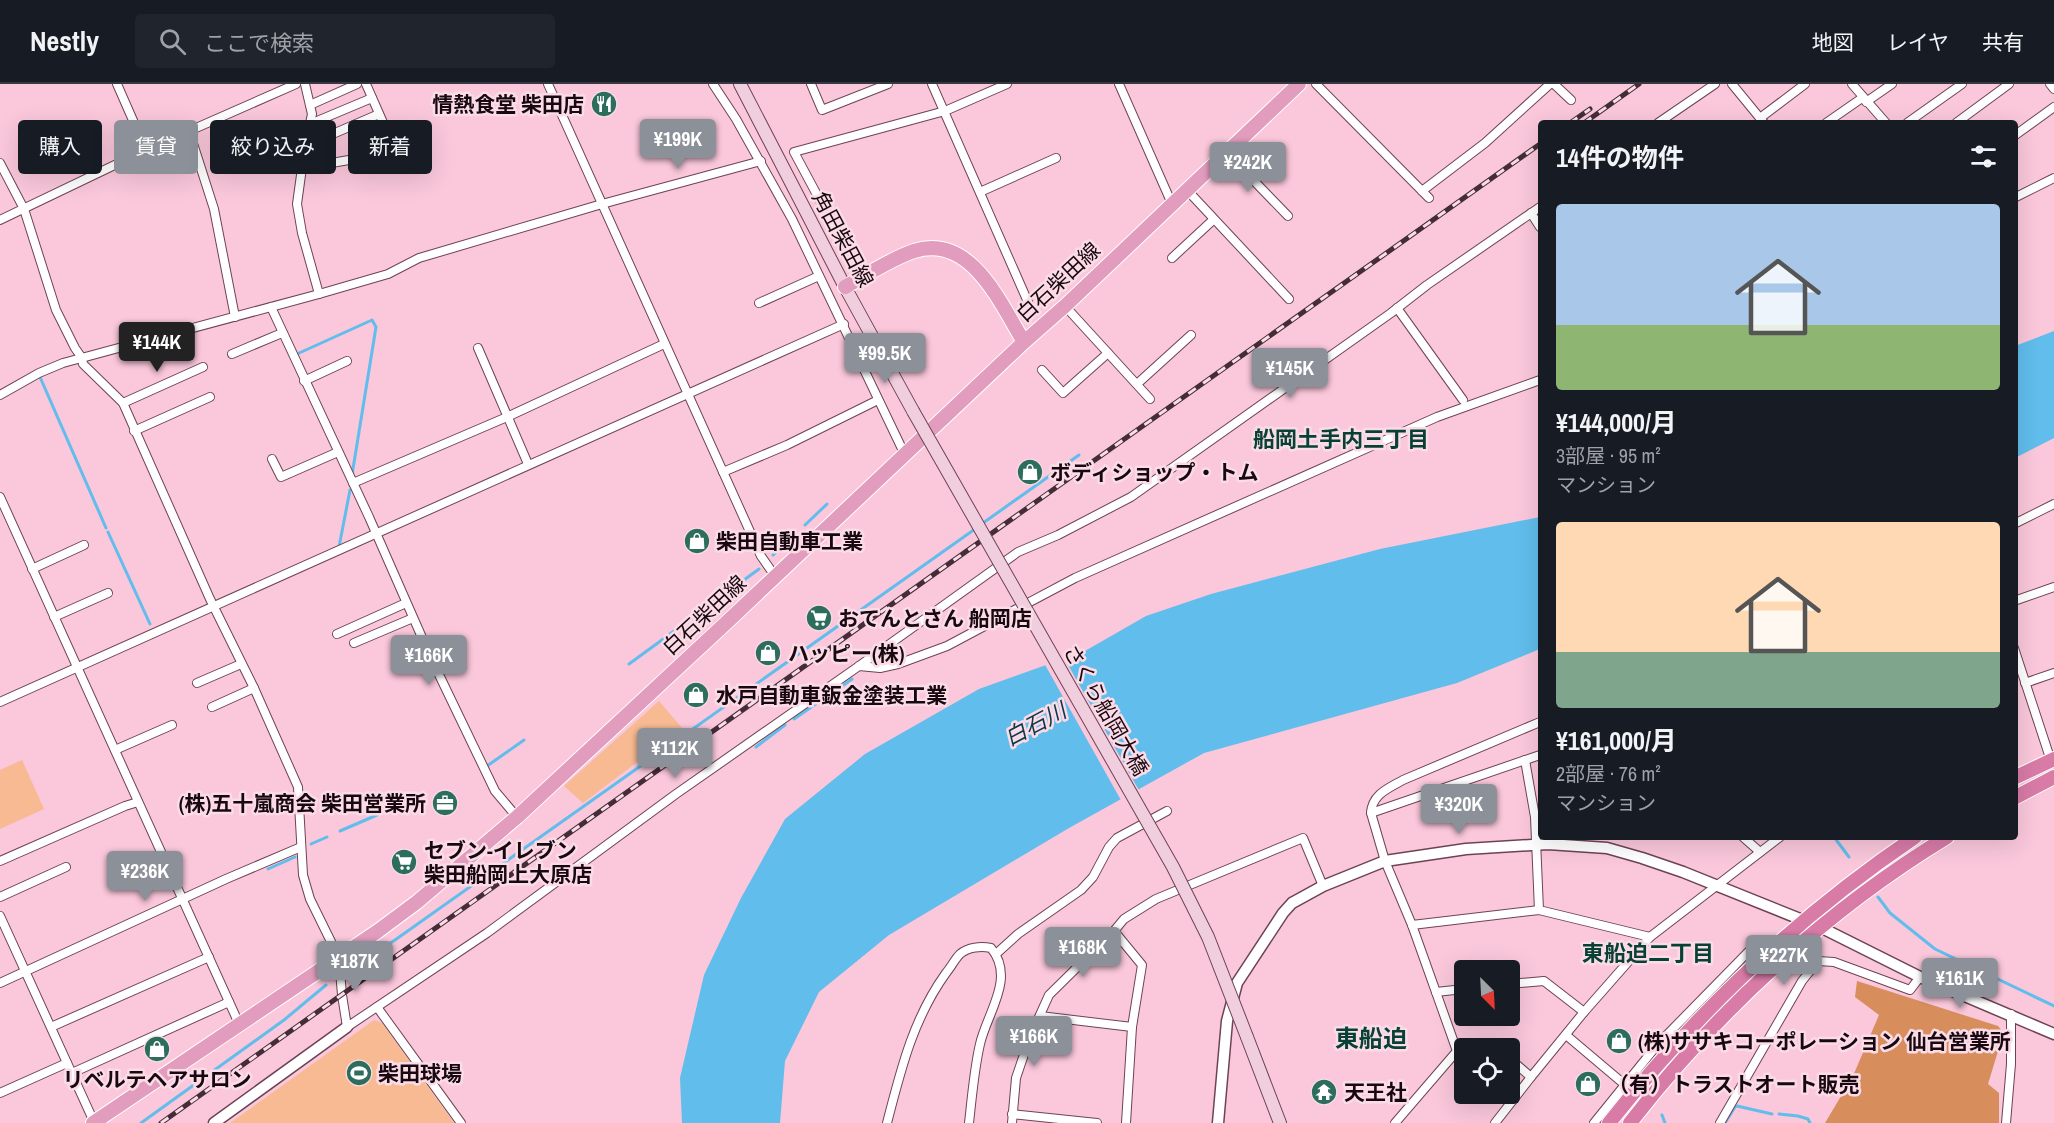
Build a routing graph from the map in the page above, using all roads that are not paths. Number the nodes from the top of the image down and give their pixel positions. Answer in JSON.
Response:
{"nodes":[{"id":1,"x":117,"y":84,"type":"edge"},
{"id":2,"x":296,"y":84,"type":"edge"},
{"id":3,"x":305,"y":84,"type":"edge"},
{"id":4,"x":357,"y":84,"type":"edge"},
{"id":5,"x":366,"y":84,"type":"edge"},
{"id":6,"x":548,"y":84,"type":"edge"},
{"id":7,"x":713,"y":84,"type":"edge"},
{"id":8,"x":740,"y":84,"type":"edge"},
{"id":9,"x":811,"y":84,"type":"edge"},
{"id":10,"x":888,"y":84,"type":"edge"},
{"id":11,"x":932,"y":84,"type":"edge"},
{"id":12,"x":1007,"y":84,"type":"edge"},
{"id":13,"x":1119,"y":84,"type":"edge"},
{"id":14,"x":1299,"y":84,"type":"edge"},
{"id":15,"x":1316,"y":84,"type":"edge"},
{"id":16,"x":1552,"y":84,"type":"edge"},
{"id":17,"x":1715,"y":84,"type":"edge"},
{"id":18,"x":1732,"y":84,"type":"edge"},
{"id":19,"x":1805,"y":84,"type":"edge"},
{"id":20,"x":1852,"y":84,"type":"edge"},
{"id":21,"x":1892,"y":84,"type":"edge"},
{"id":22,"x":1962,"y":84,"type":"edge"},
{"id":23,"x":2009,"y":84,"type":"edge"},
{"id":24,"x":2050,"y":84,"type":"edge"},
{"id":25,"x":2054,"y":89,"type":"edge"},
{"id":26,"x":372,"y":98,"type":"junction"},
{"id":27,"x":1571,"y":100,"type":"dead end"},
{"id":28,"x":1864,"y":100,"type":"junction"},
{"id":29,"x":310,"y":105,"type":"junction"},
{"id":30,"x":2054,"y":107,"type":"edge"},
{"id":31,"x":945,"y":111,"type":"junction"},
{"id":32,"x":379,"y":114,"type":"junction"},
{"id":33,"x":1672,"y":119,"type":"edge"},
{"id":34,"x":133,"y":120,"type":"edge"},
{"id":35,"x":311,"y":120,"type":"edge"},
{"id":36,"x":320,"y":120,"type":"edge"},
{"id":37,"x":1761,"y":120,"type":"edge"},
{"id":38,"x":1763,"y":120,"type":"edge"},
{"id":39,"x":1831,"y":120,"type":"edge"},
{"id":40,"x":1883,"y":120,"type":"edge"},
{"id":41,"x":1911,"y":120,"type":"edge"},
{"id":42,"x":1960,"y":120,"type":"edge"},
{"id":43,"x":198,"y":127,"type":"edge"},
{"id":44,"x":336,"y":133,"type":"edge"},
{"id":45,"x":2018,"y":133,"type":"edge"},
{"id":46,"x":1227,"y":153,"type":"junction"},
{"id":47,"x":1056,"y":158,"type":"dead end"},
{"id":48,"x":198,"y":159,"type":"edge"},
{"id":49,"x":761,"y":161,"type":"junction"},
{"id":50,"x":336,"y":162,"type":"edge"},
{"id":51,"x":0,"y":163,"type":"edge"},
{"id":52,"x":114,"y":165,"type":"edge"},
{"id":53,"x":301,"y":174,"type":"edge"},
{"id":54,"x":2054,"y":178,"type":"edge"},
{"id":55,"x":1187,"y":190,"type":"junction"},
{"id":56,"x":1422,"y":191,"type":"junction"},
{"id":57,"x":980,"y":192,"type":"junction"},
{"id":58,"x":2018,"y":196,"type":"edge"},
{"id":59,"x":1429,"y":198,"type":"dead end"},
{"id":60,"x":602,"y":204,"type":"junction"},
{"id":61,"x":1172,"y":204,"type":"junction"},
{"id":62,"x":1538,"y":208,"type":"edge"},
{"id":63,"x":24,"y":209,"type":"junction"},
{"id":64,"x":1531,"y":213,"type":"junction"},
{"id":65,"x":1288,"y":216,"type":"dead end"},
{"id":66,"x":0,"y":220,"type":"edge"},
{"id":67,"x":1213,"y":220,"type":"junction"},
{"id":68,"x":1538,"y":224,"type":"edge"},
{"id":69,"x":845,"y":247,"type":"dead end"},
{"id":70,"x":1172,"y":258,"type":"dead end"},
{"id":71,"x":819,"y":276,"type":"junction"},
{"id":72,"x":845,"y":287,"type":"junction"},
{"id":73,"x":319,"y":294,"type":"junction"},
{"id":74,"x":1289,"y":299,"type":"dead end"},
{"id":75,"x":1028,"y":302,"type":"dead end"},
{"id":76,"x":759,"y":303,"type":"dead end"},
{"id":77,"x":1065,"y":306,"type":"junction"},
{"id":78,"x":271,"y":307,"type":"junction"},
{"id":79,"x":1397,"y":308,"type":"junction"},
{"id":80,"x":235,"y":317,"type":"junction"},
{"id":81,"x":844,"y":324,"type":"junction"},
{"id":82,"x":282,"y":333,"type":"junction"},
{"id":83,"x":1191,"y":335,"type":"dead end"},
{"id":84,"x":1024,"y":342,"type":"junction"},
{"id":85,"x":664,"y":344,"type":"junction"},
{"id":86,"x":478,"y":348,"type":"dead end"},
{"id":87,"x":1108,"y":353,"type":"junction"},
{"id":88,"x":232,"y":354,"type":"dead end"},
{"id":89,"x":82,"y":358,"type":"junction"},
{"id":90,"x":347,"y":361,"type":"dead end"},
{"id":91,"x":203,"y":367,"type":"dead end"},
{"id":92,"x":1042,"y":370,"type":"dead end"},
{"id":93,"x":304,"y":381,"type":"junction"},
{"id":94,"x":1538,"y":381,"type":"edge"},
{"id":95,"x":1137,"y":384,"type":"junction"},
{"id":96,"x":687,"y":393,"type":"junction"},
{"id":97,"x":0,"y":395,"type":"edge"},
{"id":98,"x":210,"y":397,"type":"dead end"},
{"id":99,"x":1150,"y":399,"type":"dead end"},
{"id":100,"x":878,"y":400,"type":"junction"},
{"id":101,"x":1463,"y":400,"type":"dead end"},
{"id":102,"x":123,"y":403,"type":"junction"},
{"id":103,"x":914,"y":411,"type":"joint"},
{"id":104,"x":507,"y":417,"type":"junction"},
{"id":105,"x":135,"y":431,"type":"junction"},
{"id":106,"x":338,"y":452,"type":"junction"},
{"id":107,"x":905,"y":455,"type":"junction"},
{"id":108,"x":272,"y":459,"type":"dead end"},
{"id":109,"x":528,"y":464,"type":"junction"},
{"id":110,"x":723,"y":472,"type":"junction"},
{"id":111,"x":353,"y":483,"type":"junction"},
{"id":112,"x":0,"y":497,"type":"edge"},
{"id":113,"x":2054,"y":504,"type":"edge"},
{"id":114,"x":2018,"y":522,"type":"edge"},
{"id":115,"x":375,"y":535,"type":"junction"},
{"id":116,"x":84,"y":545,"type":"dead end"},
{"id":117,"x":32,"y":569,"type":"junction"},
{"id":118,"x":775,"y":576,"type":"junction"},
{"id":119,"x":2054,"y":587,"type":"edge"},
{"id":120,"x":108,"y":593,"type":"dead end"},
{"id":121,"x":2018,"y":600,"type":"edge"},
{"id":122,"x":406,"y":603,"type":"junction"},
{"id":123,"x":215,"y":606,"type":"junction"},
{"id":124,"x":54,"y":617,"type":"junction"},
{"id":125,"x":412,"y":618,"type":"junction"},
{"id":126,"x":337,"y":634,"type":"dead end"},
{"id":127,"x":354,"y":643,"type":"dead end"},
{"id":128,"x":2018,"y":660,"type":"edge"},
{"id":129,"x":241,"y":664,"type":"junction"},
{"id":130,"x":860,"y":666,"type":"junction"},
{"id":131,"x":77,"y":667,"type":"junction"},
{"id":132,"x":2054,"y":673,"type":"edge"},
{"id":133,"x":2025,"y":682,"type":"junction"},
{"id":134,"x":197,"y":683,"type":"dead end"},
{"id":135,"x":254,"y":688,"type":"junction"},
{"id":136,"x":0,"y":702,"type":"edge"},
{"id":137,"x":212,"y":707,"type":"dead end"},
{"id":138,"x":1538,"y":723,"type":"edge"},
{"id":139,"x":172,"y":725,"type":"dead end"},
{"id":140,"x":115,"y":750,"type":"junction"},
{"id":141,"x":1538,"y":756,"type":"edge"},
{"id":142,"x":1526,"y":760,"type":"junction"},
{"id":143,"x":2052,"y":760,"type":"edge"},
{"id":144,"x":2018,"y":776,"type":"edge"},
{"id":145,"x":2054,"y":777,"type":"edge"},
{"id":146,"x":2018,"y":796,"type":"edge"},
{"id":147,"x":138,"y":802,"type":"junction"},
{"id":148,"x":1537,"y":804,"type":"edge"},
{"id":149,"x":1167,"y":811,"type":"dead end"},
{"id":150,"x":1371,"y":813,"type":"junction"},
{"id":151,"x":517,"y":817,"type":"junction"},
{"id":152,"x":1746,"y":840,"type":"edge"},
{"id":153,"x":1776,"y":840,"type":"edge"},
{"id":154,"x":1911,"y":840,"type":"edge"},
{"id":155,"x":1942,"y":840,"type":"edge"},
{"id":156,"x":1536,"y":843,"type":"junction"},
{"id":157,"x":302,"y":847,"type":"junction"},
{"id":158,"x":1760,"y":852,"type":"junction"},
{"id":159,"x":0,"y":861,"type":"edge"},
{"id":160,"x":1385,"y":861,"type":"junction"},
{"id":161,"x":66,"y":867,"type":"dead end"},
{"id":162,"x":1716,"y":885,"type":"junction"},
{"id":163,"x":1323,"y":886,"type":"junction"},
{"id":164,"x":0,"y":897,"type":"edge"},
{"id":165,"x":182,"y":899,"type":"junction"},
{"id":166,"x":1539,"y":910,"type":"junction"},
{"id":167,"x":1802,"y":921,"type":"junction"},
{"id":168,"x":1,"y":922,"type":"edge"},
{"id":169,"x":1412,"y":925,"type":"junction"},
{"id":170,"x":1820,"y":927,"type":"junction"},
{"id":171,"x":1114,"y":932,"type":"junction"},
{"id":172,"x":1650,"y":937,"type":"junction"},
{"id":173,"x":1753,"y":946,"type":"dead end"},
{"id":174,"x":996,"y":954,"type":"junction"},
{"id":175,"x":209,"y":957,"type":"junction"},
{"id":176,"x":339,"y":958,"type":"junction"},
{"id":177,"x":26,"y":972,"type":"junction"},
{"id":178,"x":1920,"y":976,"type":"junction"},
{"id":179,"x":0,"y":983,"type":"edge"},
{"id":180,"x":1520,"y":983,"type":"edge"},
{"id":181,"x":1454,"y":990,"type":"edge"},
{"id":182,"x":1436,"y":992,"type":"junction"},
{"id":183,"x":1708,"y":1001,"type":"junction"},
{"id":184,"x":229,"y":1002,"type":"junction"},
{"id":185,"x":377,"y":1007,"type":"junction"},
{"id":186,"x":1584,"y":1012,"type":"junction"},
{"id":187,"x":2011,"y":1014,"type":"junction"},
{"id":188,"x":1040,"y":1016,"type":"junction"},
{"id":189,"x":240,"y":1026,"type":"junction"},
{"id":190,"x":51,"y":1027,"type":"junction"},
{"id":191,"x":1132,"y":1027,"type":"junction"},
{"id":192,"x":347,"y":1028,"type":"junction"},
{"id":193,"x":2054,"y":1034,"type":"edge"},
{"id":194,"x":1566,"y":1035,"type":"junction"},
{"id":195,"x":1455,"y":1038,"type":"edge"},
{"id":196,"x":1454,"y":1059,"type":"edge"},
{"id":197,"x":67,"y":1063,"type":"junction"},
{"id":198,"x":1520,"y":1068,"type":"edge"},
{"id":199,"x":72,"y":1073,"type":"junction"},
{"id":200,"x":1531,"y":1077,"type":"junction"},
{"id":201,"x":1624,"y":1084,"type":"junction"},
{"id":202,"x":0,"y":1093,"type":"edge"},
{"id":203,"x":1012,"y":1118,"type":"edge"},
{"id":204,"x":94,"y":1123,"type":"edge"},
{"id":205,"x":214,"y":1123,"type":"edge"},
{"id":206,"x":460,"y":1123,"type":"edge"},
{"id":207,"x":886,"y":1123,"type":"edge"},
{"id":208,"x":969,"y":1123,"type":"edge"},
{"id":209,"x":1097,"y":1123,"type":"edge"},
{"id":210,"x":1126,"y":1123,"type":"edge"},
{"id":211,"x":1218,"y":1123,"type":"edge"},
{"id":212,"x":1280,"y":1123,"type":"edge"},
{"id":213,"x":1395,"y":1123,"type":"edge"},
{"id":214,"x":1495,"y":1123,"type":"edge"},
{"id":215,"x":1594,"y":1123,"type":"edge"},
{"id":216,"x":1609,"y":1123,"type":"edge"},
{"id":217,"x":1630,"y":1123,"type":"edge"},
{"id":218,"x":1720,"y":1123,"type":"edge"},
{"id":219,"x":2006,"y":1123,"type":"edge"}],
"edges":[{"from":1,"to":34,"type":"street"},
{"from":2,"to":43,"type":"street"},
{"from":3,"to":29,"type":"street"},
{"from":4,"to":29,"type":"street"},
{"from":5,"to":26,"type":"street"},
{"from":6,"to":60,"type":"street"},
{"from":7,"to":49,"type":"street"},
{"from":8,"to":72,"type":"main road","name":"角田柴田線"},
{"from":9,"to":10,"type":"street"},
{"from":11,"to":31,"type":"street"},
{"from":12,"to":31,"type":"street"},
{"from":13,"to":61,"type":"street"},
{"from":14,"to":46,"type":"main road","name":"白石柴田線"},
{"from":15,"to":56,"type":"street"},
{"from":16,"to":27,"type":"street"},
{"from":16,"to":56,"type":"street"},
{"from":17,"to":33,"type":"street"},
{"from":18,"to":37,"type":"street"},
{"from":19,"to":38,"type":"street"},
{"from":20,"to":28,"type":"street"},
{"from":21,"to":28,"type":"street"},
{"from":22,"to":41,"type":"street"},
{"from":23,"to":42,"type":"street"},
{"from":24,"to":25,"type":"street"},
{"from":26,"to":32,"type":"street"},
{"from":26,"to":36,"type":"street"},
{"from":28,"to":39,"type":"street"},
{"from":28,"to":40,"type":"street"},
{"from":29,"to":35,"type":"street"},
{"from":30,"to":45,"type":"street"},
{"from":31,"to":57,"type":"street"},
{"from":31,"to":69,"type":"street"},
{"from":32,"to":44,"type":"street"},
{"from":32,"to":50,"type":"street"},
{"from":46,"to":55,"type":"main road","name":"白石柴田線"},
{"from":46,"to":65,"type":"street"},
{"from":47,"to":57,"type":"street"},
{"from":48,"to":80,"type":"street"},
{"from":49,"to":60,"type":"street"},
{"from":49,"to":71,"type":"street"},
{"from":51,"to":63,"type":"street"},
{"from":52,"to":63,"type":"street"},
{"from":53,"to":73,"type":"street"},
{"from":54,"to":58,"type":"street"},
{"from":55,"to":61,"type":"main road","name":"白石柴田線"},
{"from":55,"to":67,"type":"street"},
{"from":56,"to":59,"type":"street"},
{"from":57,"to":75,"type":"street"},
{"from":60,"to":73,"type":"street"},
{"from":60,"to":85,"type":"street"},
{"from":61,"to":77,"type":"main road","name":"白石柴田線"},
{"from":62,"to":64,"type":"street"},
{"from":63,"to":66,"type":"street"},
{"from":63,"to":89,"type":"street"},
{"from":64,"to":68,"type":"street"},
{"from":64,"to":79,"type":"street"},
{"from":67,"to":70,"type":"street"},
{"from":67,"to":74,"type":"street"},
{"from":71,"to":76,"type":"street"},
{"from":71,"to":81,"type":"street"},
{"from":72,"to":84,"type":"main road"},
{"from":72,"to":103,"type":"main road","name":"角田柴田線"},
{"from":73,"to":78,"type":"street"},
{"from":77,"to":84,"type":"main road","name":"白石柴田線"},
{"from":77,"to":87,"type":"street"},
{"from":78,"to":80,"type":"street"},
{"from":78,"to":82,"type":"street"},
{"from":79,"to":101,"type":"street"},
{"from":79,"to":130,"type":"street"},
{"from":80,"to":89,"type":"street"},
{"from":81,"to":96,"type":"street"},
{"from":81,"to":100,"type":"street"},
{"from":82,"to":88,"type":"street"},
{"from":82,"to":93,"type":"street"},
{"from":83,"to":95,"type":"street"},
{"from":84,"to":107,"type":"main road","name":"白石柴田線"},
{"from":85,"to":96,"type":"street"},
{"from":85,"to":104,"type":"street"},
{"from":86,"to":104,"type":"street"},
{"from":87,"to":92,"type":"street"},
{"from":87,"to":95,"type":"street"},
{"from":89,"to":97,"type":"street"},
{"from":89,"to":102,"type":"street"},
{"from":90,"to":93,"type":"street"},
{"from":91,"to":102,"type":"street"},
{"from":93,"to":106,"type":"street"},
{"from":94,"to":130,"type":"street"},
{"from":95,"to":99,"type":"street"},
{"from":96,"to":109,"type":"street"},
{"from":96,"to":110,"type":"street"},
{"from":98,"to":105,"type":"street"},
{"from":100,"to":107,"type":"street"},
{"from":100,"to":110,"type":"street"},
{"from":102,"to":105,"type":"street"},
{"from":103,"to":212,"type":"main road","name":"さくら船岡大橋","bridge":true},
{"from":104,"to":109,"type":"street"},
{"from":104,"to":111,"type":"street"},
{"from":105,"to":123,"type":"street"},
{"from":106,"to":108,"type":"street"},
{"from":106,"to":111,"type":"street"},
{"from":107,"to":118,"type":"main road","name":"白石柴田線"},
{"from":109,"to":115,"type":"street"},
{"from":110,"to":118,"type":"street"},
{"from":111,"to":115,"type":"street"},
{"from":112,"to":117,"type":"street"},
{"from":113,"to":114,"type":"street"},
{"from":115,"to":122,"type":"street"},
{"from":115,"to":123,"type":"street"},
{"from":116,"to":117,"type":"street"},
{"from":117,"to":124,"type":"street"},
{"from":118,"to":151,"type":"main road","name":"白石柴田線"},
{"from":119,"to":121,"type":"street"},
{"from":120,"to":124,"type":"street"},
{"from":122,"to":125,"type":"street"},
{"from":122,"to":126,"type":"street"},
{"from":123,"to":129,"type":"street"},
{"from":123,"to":131,"type":"street"},
{"from":124,"to":131,"type":"street"},
{"from":125,"to":127,"type":"street"},
{"from":125,"to":151,"type":"street"},
{"from":128,"to":133,"type":"street"},
{"from":129,"to":134,"type":"street"},
{"from":129,"to":135,"type":"street"},
{"from":130,"to":185,"type":"street"},
{"from":131,"to":136,"type":"street"},
{"from":131,"to":140,"type":"street"},
{"from":132,"to":133,"type":"street"},
{"from":133,"to":143,"type":"street"},
{"from":135,"to":137,"type":"street"},
{"from":135,"to":157,"type":"street"},
{"from":138,"to":150,"type":"street"},
{"from":139,"to":140,"type":"street"},
{"from":140,"to":147,"type":"street"},
{"from":141,"to":142,"type":"street"},
{"from":142,"to":148,"type":"street"},
{"from":142,"to":150,"type":"street"},
{"from":143,"to":144,"type":"highway"},
{"from":145,"to":146,"type":"highway"},
{"from":147,"to":159,"type":"street"},
{"from":147,"to":165,"type":"street"},
{"from":148,"to":156,"type":"street"},
{"from":149,"to":174,"type":"street"},
{"from":150,"to":160,"type":"street"},
{"from":151,"to":176,"type":"main road","name":"白石柴田線"},
{"from":152,"to":158,"type":"street"},
{"from":153,"to":158,"type":"street"},
{"from":154,"to":167,"type":"highway"},
{"from":155,"to":170,"type":"highway"},
{"from":156,"to":160,"type":"street"},
{"from":156,"to":162,"type":"street"},
{"from":156,"to":166,"type":"street"},
{"from":157,"to":165,"type":"street"},
{"from":157,"to":176,"type":"street"},
{"from":158,"to":162,"type":"street"},
{"from":160,"to":163,"type":"street"},
{"from":160,"to":169,"type":"street"},
{"from":161,"to":164,"type":"street"},
{"from":162,"to":167,"type":"street"},
{"from":162,"to":172,"type":"street"},
{"from":163,"to":171,"type":"street"},
{"from":163,"to":211,"type":"street"},
{"from":165,"to":175,"type":"street"},
{"from":165,"to":177,"type":"street"},
{"from":166,"to":169,"type":"street"},
{"from":166,"to":172,"type":"street"},
{"from":167,"to":170,"type":"street"},
{"from":167,"to":183,"type":"highway"},
{"from":168,"to":177,"type":"street"},
{"from":169,"to":182,"type":"street"},
{"from":170,"to":178,"type":"street"},
{"from":170,"to":217,"type":"highway"},
{"from":171,"to":188,"type":"street"},
{"from":171,"to":191,"type":"street"},
{"from":172,"to":186,"type":"street"},
{"from":173,"to":183,"type":"street"},
{"from":174,"to":207,"type":"street"},
{"from":174,"to":208,"type":"street"},
{"from":175,"to":184,"type":"street"},
{"from":175,"to":190,"type":"street"},
{"from":176,"to":189,"type":"main road","name":"白石柴田線"},
{"from":176,"to":192,"type":"street"},
{"from":177,"to":179,"type":"street"},
{"from":177,"to":190,"type":"street"},
{"from":178,"to":187,"type":"street"},
{"from":178,"to":218,"type":"street"},
{"from":180,"to":186,"type":"street"},
{"from":181,"to":182,"type":"street"},
{"from":182,"to":195,"type":"street"},
{"from":183,"to":201,"type":"street"},
{"from":183,"to":216,"type":"highway"},
{"from":184,"to":189,"type":"street"},
{"from":184,"to":199,"type":"street"},
{"from":185,"to":192,"type":"street"},
{"from":185,"to":206,"type":"street"},
{"from":186,"to":194,"type":"street"},
{"from":187,"to":193,"type":"street"},
{"from":187,"to":219,"type":"street"},
{"from":188,"to":191,"type":"street"},
{"from":188,"to":203,"type":"street"},
{"from":189,"to":204,"type":"main road","name":"白石柴田線"},
{"from":190,"to":197,"type":"street"},
{"from":191,"to":210,"type":"street"},
{"from":192,"to":205,"type":"street"},
{"from":194,"to":200,"type":"street"},
{"from":194,"to":201,"type":"street"},
{"from":196,"to":213,"type":"street"},
{"from":197,"to":199,"type":"street"},
{"from":197,"to":202,"type":"street"},
{"from":198,"to":200,"type":"street"},
{"from":199,"to":204,"type":"street"},
{"from":200,"to":214,"type":"street"},
{"from":201,"to":215,"type":"street"},
{"from":203,"to":209,"type":"street"}]}
